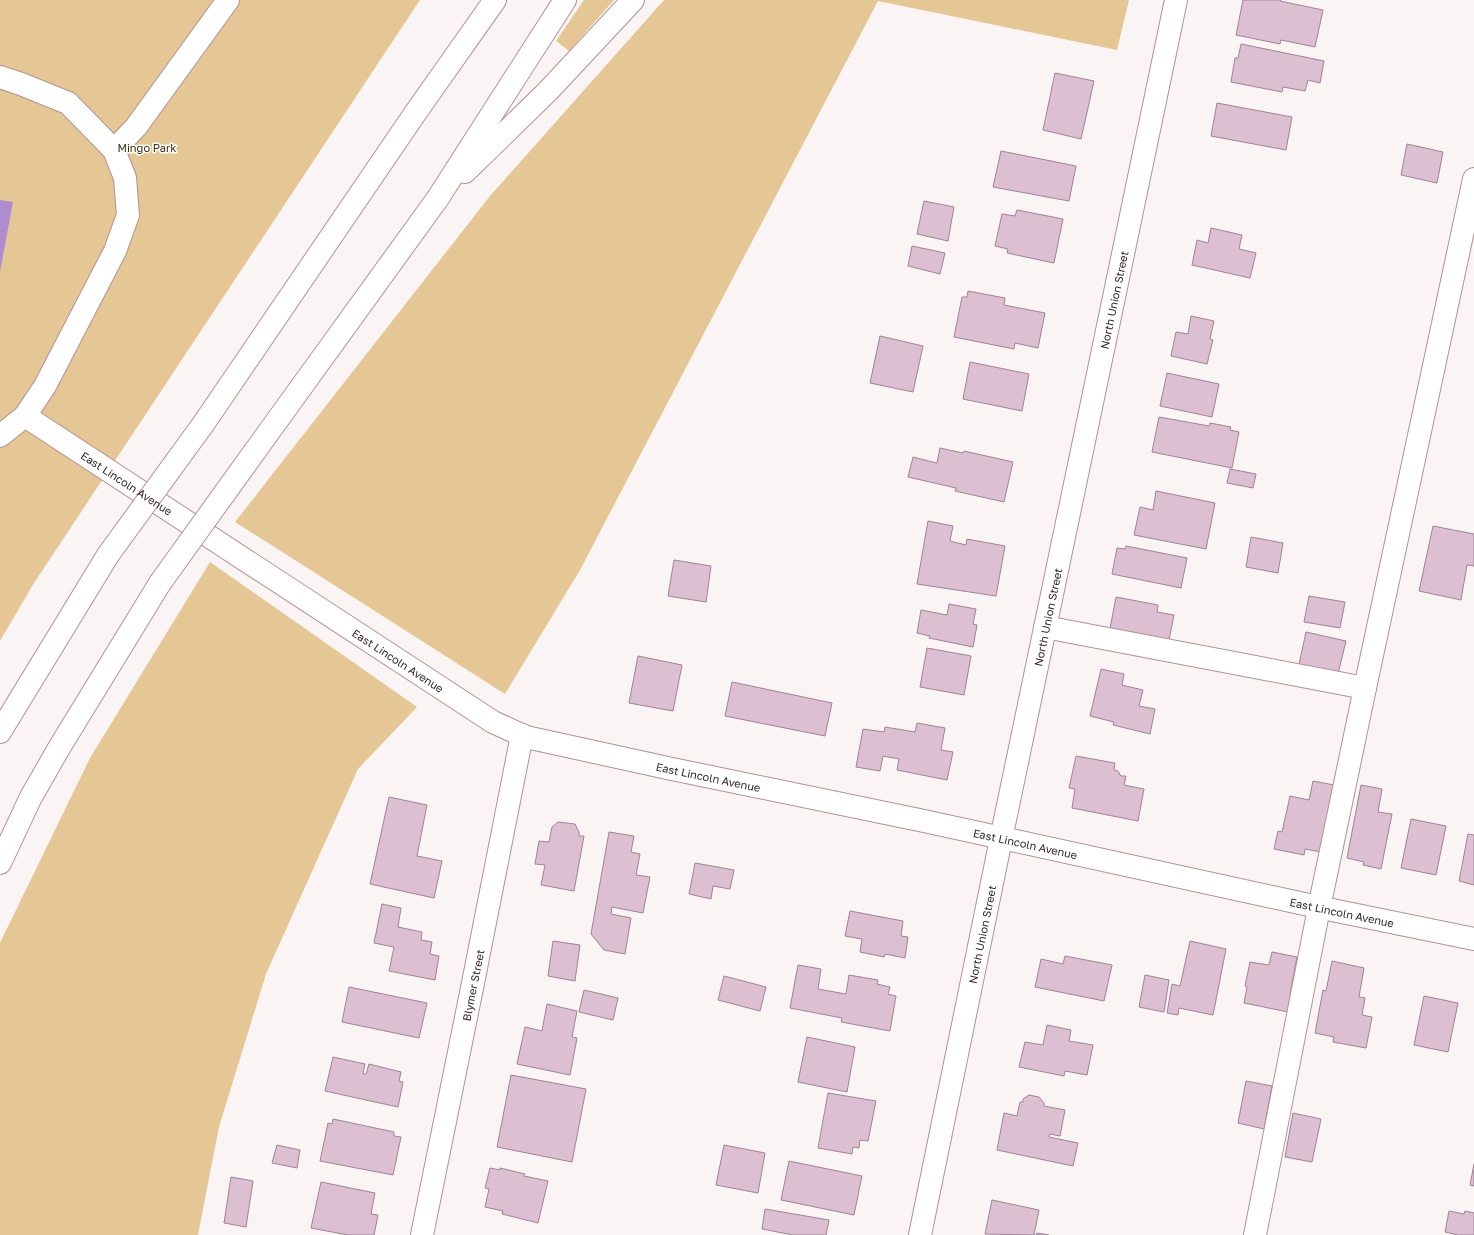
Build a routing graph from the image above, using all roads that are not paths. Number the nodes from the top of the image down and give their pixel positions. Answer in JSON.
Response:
{"nodes":[{"id":1,"x":228,"y":0,"type":"edge"},
{"id":2,"x":565,"y":0,"type":"edge"},
{"id":3,"x":633,"y":0,"type":"edge"},
{"id":4,"x":1176,"y":0,"type":"edge"},
{"id":5,"x":490,"y":6,"type":"edge"},
{"id":6,"x":0,"y":77,"type":"edge"},
{"id":7,"x":114,"y":150,"type":"junction"},
{"id":8,"x":1474,"y":179,"type":"edge"},
{"id":9,"x":438,"y":198,"type":"junction"},
{"id":10,"x":25,"y":416,"type":"junction"},
{"id":11,"x":0,"y":436,"type":"edge"},
{"id":12,"x":1045,"y":627,"type":"junction"},
{"id":13,"x":1365,"y":688,"type":"junction"},
{"id":14,"x":0,"y":732,"type":"edge"},
{"id":15,"x":522,"y":735,"type":"junction"},
{"id":16,"x":1001,"y":839,"type":"junction"},
{"id":17,"x":0,"y":863,"type":"edge"},
{"id":18,"x":1319,"y":908,"type":"junction"},
{"id":19,"x":1474,"y":939,"type":"edge"},
{"id":20,"x":422,"y":1235,"type":"edge"},
{"id":21,"x":920,"y":1235,"type":"edge"},
{"id":22,"x":1255,"y":1235,"type":"edge"}],
"edges":[{"from":1,"to":7,"type":"main road"},
{"from":2,"to":9,"type":"main road"},
{"from":3,"to":9,"type":"main road"},
{"from":4,"to":12,"type":"main road","name":"North Union Street"},
{"from":5,"to":14,"type":"main road","bridge":true},
{"from":6,"to":7,"type":"main road"},
{"from":7,"to":10,"type":"main road"},
{"from":8,"to":13,"type":"main road"},
{"from":9,"to":17,"type":"main road","bridge":true},
{"from":10,"to":11,"type":"main road"},
{"from":10,"to":15,"type":"main road","name":"East Lincoln Avenue"},
{"from":12,"to":13,"type":"main road"},
{"from":12,"to":16,"type":"main road","name":"North Union Street"},
{"from":13,"to":18,"type":"main road"},
{"from":15,"to":16,"type":"main road","name":"East Lincoln Avenue"},
{"from":15,"to":20,"type":"main road","name":"Blymer Street"},
{"from":16,"to":18,"type":"main road","name":"East Lincoln Avenue"},
{"from":16,"to":21,"type":"main road","name":"North Union Street"},
{"from":18,"to":19,"type":"main road","name":"East Lincoln Avenue"},
{"from":18,"to":22,"type":"main road"}]}
